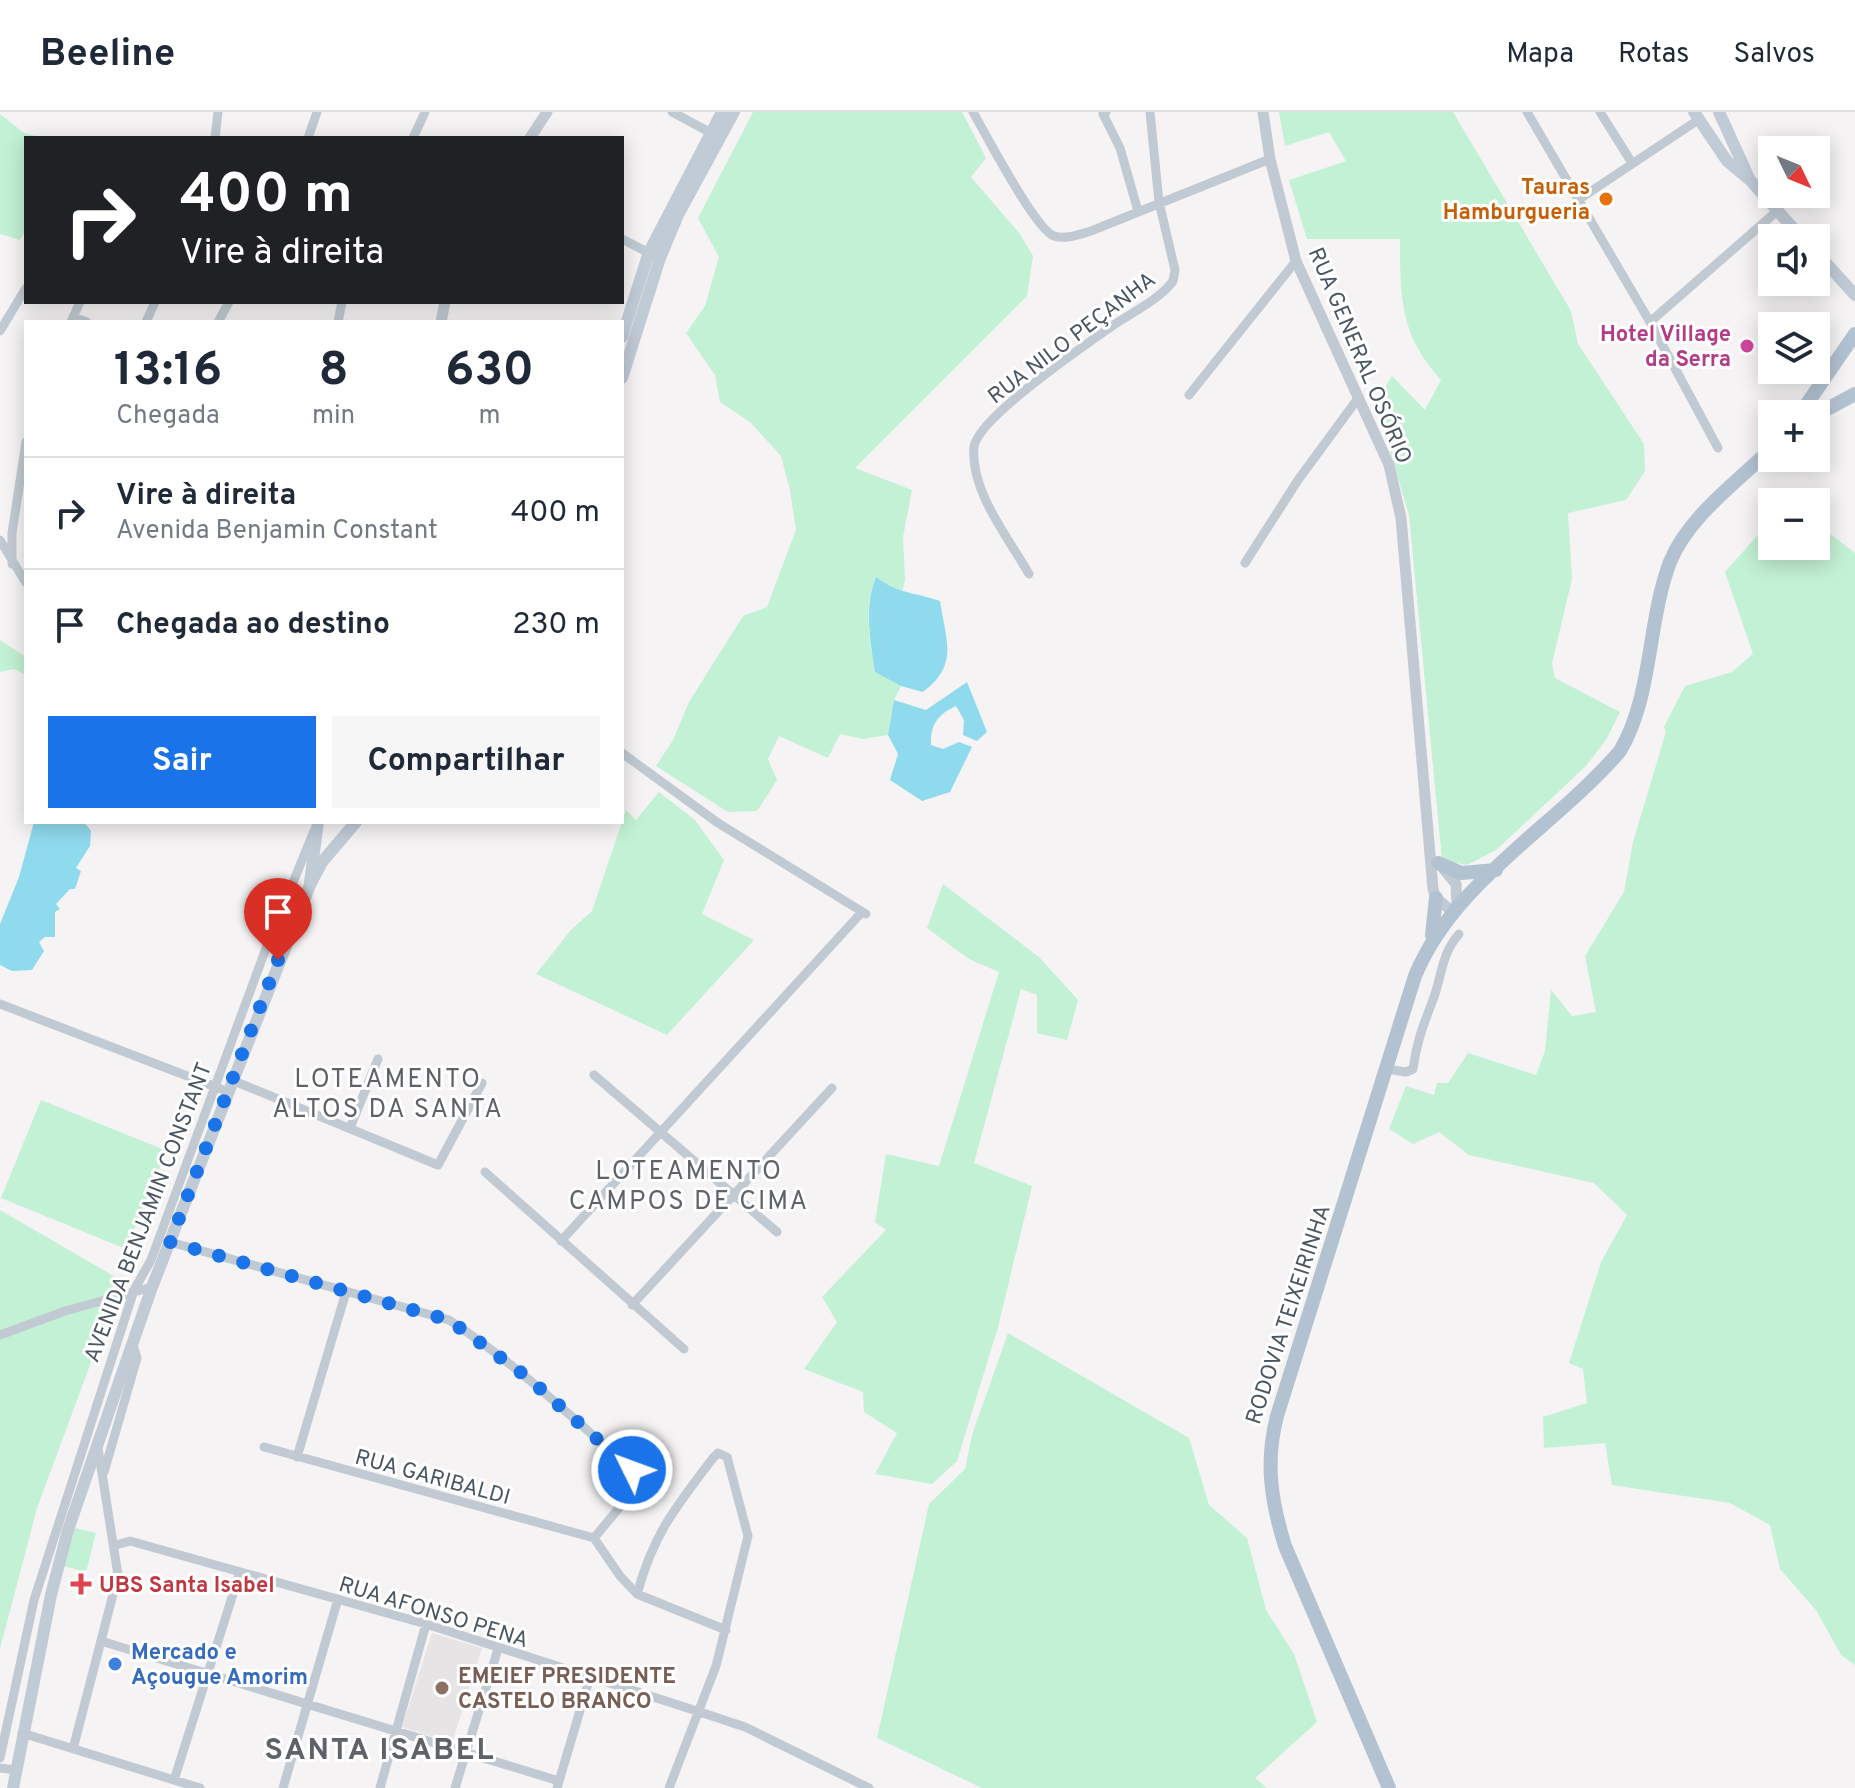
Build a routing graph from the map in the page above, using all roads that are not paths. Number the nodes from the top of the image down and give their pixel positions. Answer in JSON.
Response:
{"nodes":[{"id":1,"x":218,"y":112,"type":"edge"},
{"id":2,"x":317,"y":112,"type":"edge"},
{"id":3,"x":425,"y":112,"type":"edge"},
{"id":4,"x":547,"y":112,"type":"edge"},
{"id":5,"x":672,"y":112,"type":"edge"},
{"id":6,"x":722,"y":112,"type":"edge"},
{"id":7,"x":734,"y":112,"type":"edge"},
{"id":8,"x":973,"y":112,"type":"edge"},
{"id":9,"x":1150,"y":112,"type":"edge"},
{"id":10,"x":1263,"y":112,"type":"edge"},
{"id":11,"x":1527,"y":112,"type":"edge"},
{"id":12,"x":1600,"y":112,"type":"edge"},
{"id":13,"x":1718,"y":112,"type":"edge"},
{"id":14,"x":1105,"y":113,"type":"edge"},
{"id":15,"x":1697,"y":117,"type":"edge"},
{"id":16,"x":716,"y":135,"type":"junction"},
{"id":17,"x":215,"y":136,"type":"edge"},
{"id":18,"x":309,"y":136,"type":"edge"},
{"id":19,"x":414,"y":136,"type":"edge"},
{"id":20,"x":531,"y":136,"type":"edge"},
{"id":21,"x":1270,"y":159,"type":"junction"},
{"id":22,"x":1632,"y":163,"type":"junction"},
{"id":23,"x":1751,"y":181,"type":"junction"},
{"id":24,"x":1578,"y":200,"type":"junction"},
{"id":25,"x":1159,"y":202,"type":"junction"},
{"id":26,"x":1138,"y":211,"type":"junction"},
{"id":27,"x":1776,"y":212,"type":"junction"},
{"id":28,"x":1788,"y":224,"type":"edge"},
{"id":29,"x":624,"y":240,"type":"edge"},
{"id":30,"x":654,"y":255,"type":"junction"},
{"id":31,"x":1296,"y":261,"type":"junction"},
{"id":32,"x":1830,"y":265,"type":"edge"},
{"id":33,"x":1851,"y":285,"type":"edge"},
{"id":34,"x":24,"y":291,"type":"edge"},
{"id":35,"x":1855,"y":295,"type":"edge"},
{"id":36,"x":1650,"y":322,"type":"junction"},
{"id":37,"x":0,"y":331,"type":"edge"},
{"id":38,"x":624,"y":332,"type":"edge"},
{"id":39,"x":1855,"y":334,"type":"edge"},
{"id":40,"x":624,"y":370,"type":"edge"},
{"id":41,"x":1855,"y":394,"type":"edge"},
{"id":42,"x":1189,"y":395,"type":"dead end"},
{"id":43,"x":1359,"y":397,"type":"junction"},
{"id":44,"x":1810,"y":400,"type":"edge"},
{"id":45,"x":1830,"y":407,"type":"edge"},
{"id":46,"x":1718,"y":448,"type":"dead end"},
{"id":47,"x":24,"y":454,"type":"edge"},
{"id":48,"x":1758,"y":462,"type":"edge"},
{"id":49,"x":0,"y":540,"type":"edge"},
{"id":50,"x":1245,"y":563,"type":"dead end"},
{"id":51,"x":12,"y":564,"type":"junction"},
{"id":52,"x":1029,"y":574,"type":"dead end"},
{"id":53,"x":24,"y":579,"type":"edge"},
{"id":54,"x":624,"y":754,"type":"edge"},
{"id":55,"x":317,"y":824,"type":"edge"},
{"id":56,"x":354,"y":824,"type":"edge"},
{"id":57,"x":342,"y":838,"type":"junction"},
{"id":58,"x":1435,"y":859,"type":"junction"},
{"id":59,"x":1497,"y":870,"type":"junction"},
{"id":60,"x":310,"y":885,"type":"junction"},
{"id":61,"x":1436,"y":898,"type":"junction"},
{"id":62,"x":1455,"y":910,"type":"junction"},
{"id":63,"x":1459,"y":934,"type":"dead end"},
{"id":64,"x":1428,"y":946,"type":"junction"},
{"id":65,"x":1444,"y":959,"type":"junction"},
{"id":66,"x":0,"y":1004,"type":"edge"},
{"id":67,"x":1399,"y":1030,"type":"junction"},
{"id":68,"x":1419,"y":1032,"type":"junction"},
{"id":69,"x":378,"y":1059,"type":"dead end"},
{"id":70,"x":1387,"y":1069,"type":"junction"},
{"id":71,"x":594,"y":1075,"type":"dead end"},
{"id":72,"x":482,"y":1083,"type":"dead end"},
{"id":73,"x":232,"y":1087,"type":"junction"},
{"id":74,"x":215,"y":1088,"type":"junction"},
{"id":75,"x":832,"y":1088,"type":"dead end"},
{"id":76,"x":350,"y":1128,"type":"junction"},
{"id":77,"x":663,"y":1133,"type":"junction"},
{"id":78,"x":485,"y":1172,"type":"dead end"},
{"id":79,"x":733,"y":1194,"type":"junction"},
{"id":80,"x":777,"y":1232,"type":"dead end"},
{"id":81,"x":561,"y":1241,"type":"junction"},
{"id":82,"x":170,"y":1242,"type":"junction"},
{"id":83,"x":152,"y":1287,"type":"junction"},
{"id":84,"x":134,"y":1290,"type":"junction"},
{"id":85,"x":346,"y":1292,"type":"junction"},
{"id":86,"x":632,"y":1305,"type":"junction"},
{"id":87,"x":0,"y":1335,"type":"edge"},
{"id":88,"x":132,"y":1344,"type":"junction"},
{"id":89,"x":684,"y":1349,"type":"dead end"},
{"id":90,"x":264,"y":1447,"type":"dead end"},
{"id":91,"x":98,"y":1448,"type":"junction"},
{"id":92,"x":297,"y":1457,"type":"junction"},
{"id":93,"x":103,"y":1475,"type":"junction"},
{"id":94,"x":594,"y":1538,"type":"junction"},
{"id":95,"x":116,"y":1545,"type":"junction"},
{"id":96,"x":240,"y":1572,"type":"junction"},
{"id":97,"x":637,"y":1594,"type":"junction"},
{"id":98,"x":338,"y":1599,"type":"junction"},
{"id":99,"x":426,"y":1624,"type":"junction"},
{"id":100,"x":726,"y":1630,"type":"junction"},
{"id":101,"x":101,"y":1641,"type":"junction"},
{"id":102,"x":498,"y":1649,"type":"junction"},
{"id":103,"x":207,"y":1675,"type":"junction"},
{"id":104,"x":590,"y":1677,"type":"junction"},
{"id":105,"x":306,"y":1705,"type":"junction"},
{"id":106,"x":700,"y":1712,"type":"junction"},
{"id":107,"x":22,"y":1733,"type":"junction"},
{"id":108,"x":396,"y":1733,"type":"junction"},
{"id":109,"x":73,"y":1749,"type":"junction"},
{"id":110,"x":466,"y":1752,"type":"junction"},
{"id":111,"x":0,"y":1758,"type":"edge"},
{"id":112,"x":0,"y":1768,"type":"edge"},
{"id":113,"x":17,"y":1770,"type":"junction"},
{"id":114,"x":174,"y":1780,"type":"junction"},
{"id":115,"x":558,"y":1784,"type":"edge"},
{"id":116,"x":13,"y":1788,"type":"edge"},
{"id":117,"x":200,"y":1788,"type":"edge"},
{"id":118,"x":283,"y":1788,"type":"edge"},
{"id":119,"x":380,"y":1788,"type":"edge"},
{"id":120,"x":455,"y":1788,"type":"edge"},
{"id":121,"x":669,"y":1788,"type":"edge"},
{"id":122,"x":869,"y":1788,"type":"edge"},
{"id":123,"x":1389,"y":1788,"type":"edge"}],
"edges":[{"from":1,"to":17,"type":"street"},
{"from":2,"to":18,"type":"street"},
{"from":3,"to":19,"type":"street"},
{"from":4,"to":20,"type":"street"},
{"from":5,"to":16,"type":"street"},
{"from":6,"to":16,"type":"main road"},
{"from":7,"to":16,"type":"main road"},
{"from":8,"to":26,"type":"street"},
{"from":9,"to":25,"type":"street","name":"RUA NILO PEÇANHA"},
{"from":10,"to":21,"type":"street","name":"RUA GENERAL OSÓRIO"},
{"from":11,"to":24,"type":"street"},
{"from":12,"to":22,"type":"street"},
{"from":13,"to":15,"type":"main road"},
{"from":13,"to":23,"type":"main road"},
{"from":14,"to":26,"type":"street"},
{"from":15,"to":22,"type":"street"},
{"from":15,"to":23,"type":"main road"},
{"from":16,"to":30,"type":"main road"},
{"from":21,"to":25,"type":"street"},
{"from":21,"to":31,"type":"street","name":"RUA GENERAL OSÓRIO"},
{"from":22,"to":24,"type":"street"},
{"from":23,"to":27,"type":"main road"},
{"from":24,"to":36,"type":"street"},
{"from":25,"to":26,"type":"street"},
{"from":25,"to":52,"type":"street","name":"RUA NILO PEÇANHA"},
{"from":27,"to":28,"type":"main road"},
{"from":27,"to":36,"type":"street"},
{"from":29,"to":30,"type":"street"},
{"from":30,"to":38,"type":"main road"},
{"from":30,"to":40,"type":"main road"},
{"from":31,"to":42,"type":"street"},
{"from":31,"to":43,"type":"street","name":"RUA GENERAL OSÓRIO"},
{"from":32,"to":33,"type":"main road"},
{"from":33,"to":35,"type":"main road"},
{"from":34,"to":37,"type":"street"},
{"from":36,"to":46,"type":"street"},
{"from":39,"to":44,"type":"main road"},
{"from":41,"to":45,"type":"main road"},
{"from":43,"to":50,"type":"street"},
{"from":43,"to":58,"type":"street","name":"RUA GENERAL OSÓRIO"},
{"from":47,"to":51,"type":"street"},
{"from":48,"to":59,"type":"main road","name":"RODOVIA TEIXEIRINHA"},
{"from":49,"to":51,"type":"street"},
{"from":51,"to":53,"type":"street"},
{"from":54,"to":77,"type":"street"},
{"from":55,"to":57,"type":"main road"},
{"from":55,"to":60,"type":"main road"},
{"from":55,"to":74,"type":"street","name":"AVENIDA BENJAMIN CONSTANT"},
{"from":56,"to":57,"type":"main road","name":"AVENIDA BENJAMIN CONSTANT"},
{"from":57,"to":60,"type":"main road","name":"AVENIDA BENJAMIN CONSTANT"},
{"from":58,"to":59,"type":"main road"},
{"from":58,"to":61,"type":"street","name":"RUA GENERAL OSÓRIO"},
{"from":58,"to":62,"type":"street","name":"RUA GENERAL OSÓRIO"},
{"from":59,"to":62,"type":"main road","name":"RODOVIA TEIXEIRINHA"},
{"from":60,"to":73,"type":"main road","name":"AVENIDA BENJAMIN CONSTANT"},
{"from":61,"to":62,"type":"street"},
{"from":61,"to":64,"type":"main road"},
{"from":62,"to":64,"type":"main road","name":"RODOVIA TEIXEIRINHA"},
{"from":63,"to":65,"type":"street"},
{"from":64,"to":65,"type":"street"},
{"from":64,"to":67,"type":"main road","name":"RODOVIA TEIXEIRINHA"},
{"from":65,"to":68,"type":"street"},
{"from":66,"to":74,"type":"street"},
{"from":67,"to":68,"type":"street"},
{"from":67,"to":70,"type":"main road","name":"RODOVIA TEIXEIRINHA"},
{"from":68,"to":70,"type":"street"},
{"from":69,"to":76,"type":"street"},
{"from":70,"to":123,"type":"main road","name":"RODOVIA TEIXEIRINHA"},
{"from":71,"to":77,"type":"street"},
{"from":72,"to":76,"type":"street"},
{"from":73,"to":74,"type":"street"},
{"from":73,"to":76,"type":"street"},
{"from":73,"to":82,"type":"main road","name":"AVENIDA BENJAMIN CONSTANT"},
{"from":74,"to":84,"type":"street","name":"AVENIDA BENJAMIN CONSTANT"},
{"from":75,"to":79,"type":"street"},
{"from":77,"to":79,"type":"street"},
{"from":77,"to":81,"type":"street"},
{"from":78,"to":81,"type":"street"},
{"from":79,"to":80,"type":"street"},
{"from":79,"to":86,"type":"street"},
{"from":81,"to":86,"type":"street"},
{"from":82,"to":83,"type":"main road","name":"AVENIDA BENJAMIN CONSTANT"},
{"from":82,"to":85,"type":"street"},
{"from":83,"to":84,"type":"street"},
{"from":83,"to":88,"type":"main road","name":"AVENIDA BENJAMIN CONSTANT"},
{"from":84,"to":87,"type":"street"},
{"from":84,"to":111,"type":"street","name":"AVENIDA BENJAMIN CONSTANT"},
{"from":85,"to":92,"type":"street"},
{"from":85,"to":94,"type":"street"},
{"from":86,"to":89,"type":"street"},
{"from":88,"to":91,"type":"main road","name":"AVENIDA BENJAMIN CONSTANT"},
{"from":88,"to":93,"type":"street","name":"AVENIDA BENJAMIN CONSTANT"},
{"from":90,"to":92,"type":"street","name":"RUA GARIBALDI"},
{"from":91,"to":93,"type":"street","name":"AVENIDA BENJAMIN CONSTANT"},
{"from":91,"to":107,"type":"main road","name":"AVENIDA BENJAMIN CONSTANT"},
{"from":92,"to":94,"type":"street","name":"RUA GARIBALDI"},
{"from":93,"to":95,"type":"street","name":"AVENIDA BENJAMIN CONSTANT"},
{"from":94,"to":97,"type":"street"},
{"from":95,"to":96,"type":"street","name":"RUA AFONSO PENA"},
{"from":95,"to":101,"type":"street","name":"AVENIDA BENJAMIN CONSTANT"},
{"from":96,"to":98,"type":"street","name":"RUA AFONSO PENA"},
{"from":96,"to":103,"type":"street"},
{"from":97,"to":100,"type":"street"},
{"from":97,"to":100,"type":"street"},
{"from":98,"to":99,"type":"street","name":"RUA AFONSO PENA"},
{"from":98,"to":105,"type":"street"},
{"from":99,"to":102,"type":"street","name":"RUA AFONSO PENA"},
{"from":99,"to":108,"type":"street"},
{"from":100,"to":106,"type":"street"},
{"from":101,"to":103,"type":"street"},
{"from":101,"to":109,"type":"street","name":"AVENIDA BENJAMIN CONSTANT"},
{"from":102,"to":104,"type":"street","name":"RUA AFONSO PENA"},
{"from":102,"to":110,"type":"street"},
{"from":103,"to":105,"type":"street"},
{"from":103,"to":114,"type":"street"},
{"from":104,"to":106,"type":"street","name":"RUA AFONSO PENA"},
{"from":104,"to":115,"type":"street"},
{"from":105,"to":108,"type":"street"},
{"from":105,"to":118,"type":"street"},
{"from":106,"to":121,"type":"street"},
{"from":106,"to":122,"type":"street","name":"RUA AFONSO PENA"},
{"from":107,"to":109,"type":"street"},
{"from":107,"to":113,"type":"main road","name":"AVENIDA BENJAMIN CONSTANT"},
{"from":108,"to":110,"type":"street"},
{"from":108,"to":119,"type":"street"},
{"from":109,"to":114,"type":"street"},
{"from":110,"to":115,"type":"street"},
{"from":110,"to":120,"type":"street"},
{"from":112,"to":113,"type":"street"},
{"from":113,"to":116,"type":"main road","name":"AVENIDA BENJAMIN CONSTANT"},
{"from":114,"to":117,"type":"street"}]}
